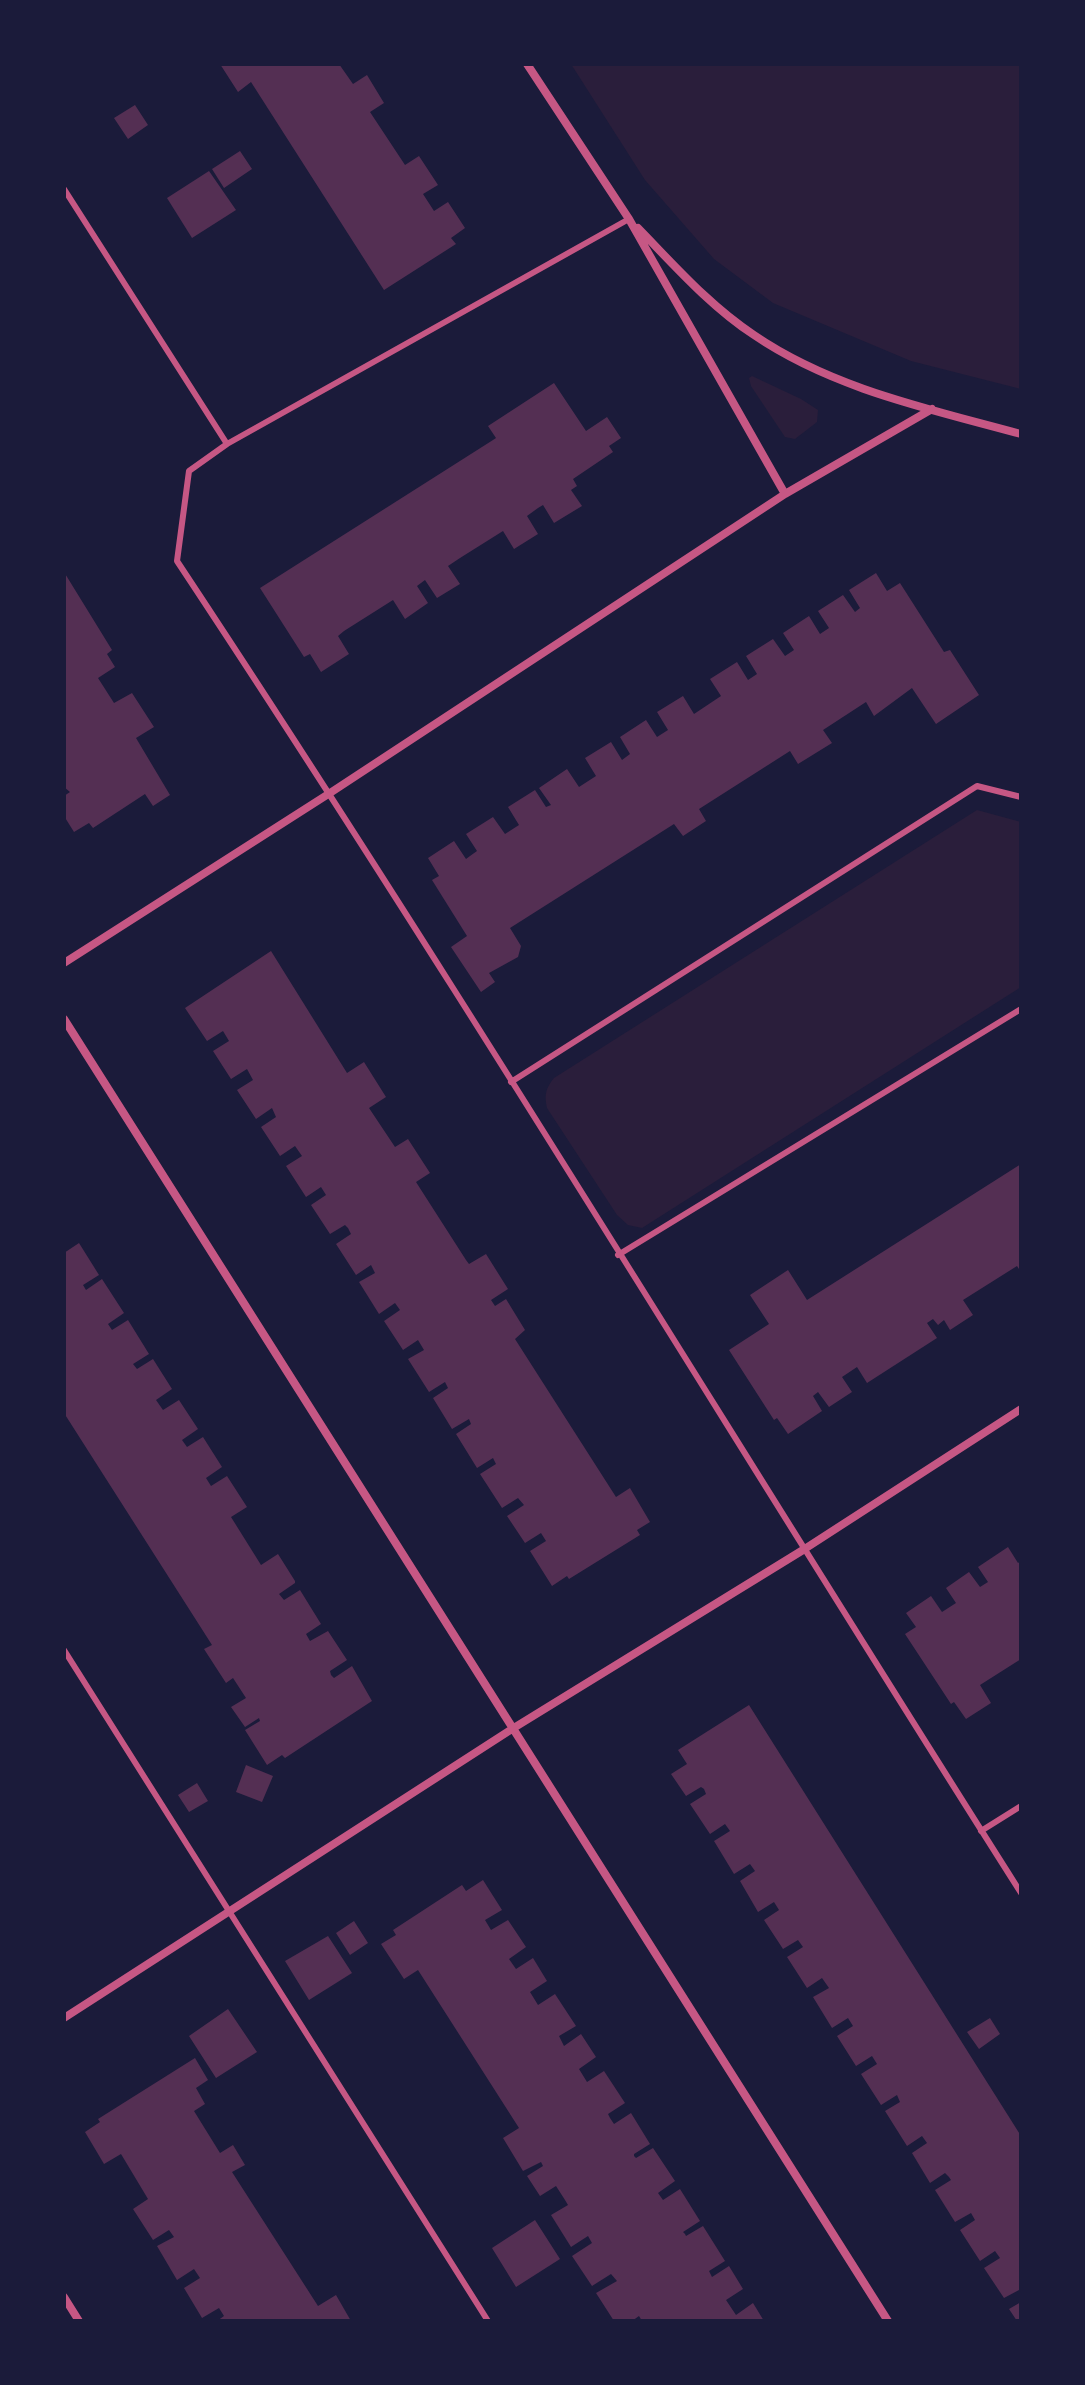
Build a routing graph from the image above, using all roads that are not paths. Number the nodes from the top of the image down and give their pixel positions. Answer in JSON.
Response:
{"nodes":[{"id":1,"x":527,"y":64,"type":"edge"},
{"id":2,"x":64,"y":189,"type":"edge"},
{"id":3,"x":629,"y":219,"type":"junction"},
{"id":4,"x":932,"y":409,"type":"junction"},
{"id":5,"x":1021,"y":434,"type":"edge"},
{"id":6,"x":227,"y":444,"type":"junction"},
{"id":7,"x":785,"y":494,"type":"junction"},
{"id":8,"x":330,"y":793,"type":"junction"},
{"id":9,"x":1021,"y":797,"type":"edge"},
{"id":10,"x":64,"y":963,"type":"edge"},
{"id":11,"x":1021,"y":1009,"type":"edge"},
{"id":12,"x":64,"y":1019,"type":"edge"},
{"id":13,"x":511,"y":1082,"type":"junction"},
{"id":14,"x":618,"y":1255,"type":"junction"},
{"id":15,"x":1021,"y":1409,"type":"edge"},
{"id":16,"x":803,"y":1550,"type":"junction"},
{"id":17,"x":64,"y":1650,"type":"edge"},
{"id":18,"x":512,"y":1729,"type":"junction"},
{"id":19,"x":1021,"y":1806,"type":"edge"},
{"id":20,"x":981,"y":1831,"type":"junction"},
{"id":21,"x":1021,"y":1893,"type":"edge"},
{"id":22,"x":230,"y":1912,"type":"junction"},
{"id":23,"x":64,"y":2018,"type":"edge"},
{"id":24,"x":64,"y":2297,"type":"edge"},
{"id":25,"x":79,"y":2321,"type":"edge"},
{"id":26,"x":488,"y":2321,"type":"edge"},
{"id":27,"x":888,"y":2321,"type":"edge"}],
"edges":[{"from":1,"to":3,"type":"street"},
{"from":2,"to":6,"type":"lane"},
{"from":3,"to":4,"type":"street"},
{"from":3,"to":6,"type":"lane"},
{"from":3,"to":7,"type":"street"},
{"from":4,"to":5,"type":"street"},
{"from":4,"to":7,"type":"street"},
{"from":6,"to":8,"type":"lane"},
{"from":7,"to":8,"type":"street"},
{"from":8,"to":10,"type":"street"},
{"from":8,"to":13,"type":"lane"},
{"from":9,"to":13,"type":"lane"},
{"from":11,"to":14,"type":"lane"},
{"from":12,"to":18,"type":"street"},
{"from":13,"to":14,"type":"lane"},
{"from":14,"to":16,"type":"lane"},
{"from":15,"to":16,"type":"street"},
{"from":16,"to":18,"type":"street"},
{"from":16,"to":20,"type":"lane"},
{"from":17,"to":22,"type":"lane"},
{"from":18,"to":22,"type":"street"},
{"from":18,"to":27,"type":"street"},
{"from":19,"to":20,"type":"lane"},
{"from":20,"to":21,"type":"lane"},
{"from":22,"to":23,"type":"street"},
{"from":22,"to":26,"type":"lane"},
{"from":24,"to":25,"type":"street"}]}
